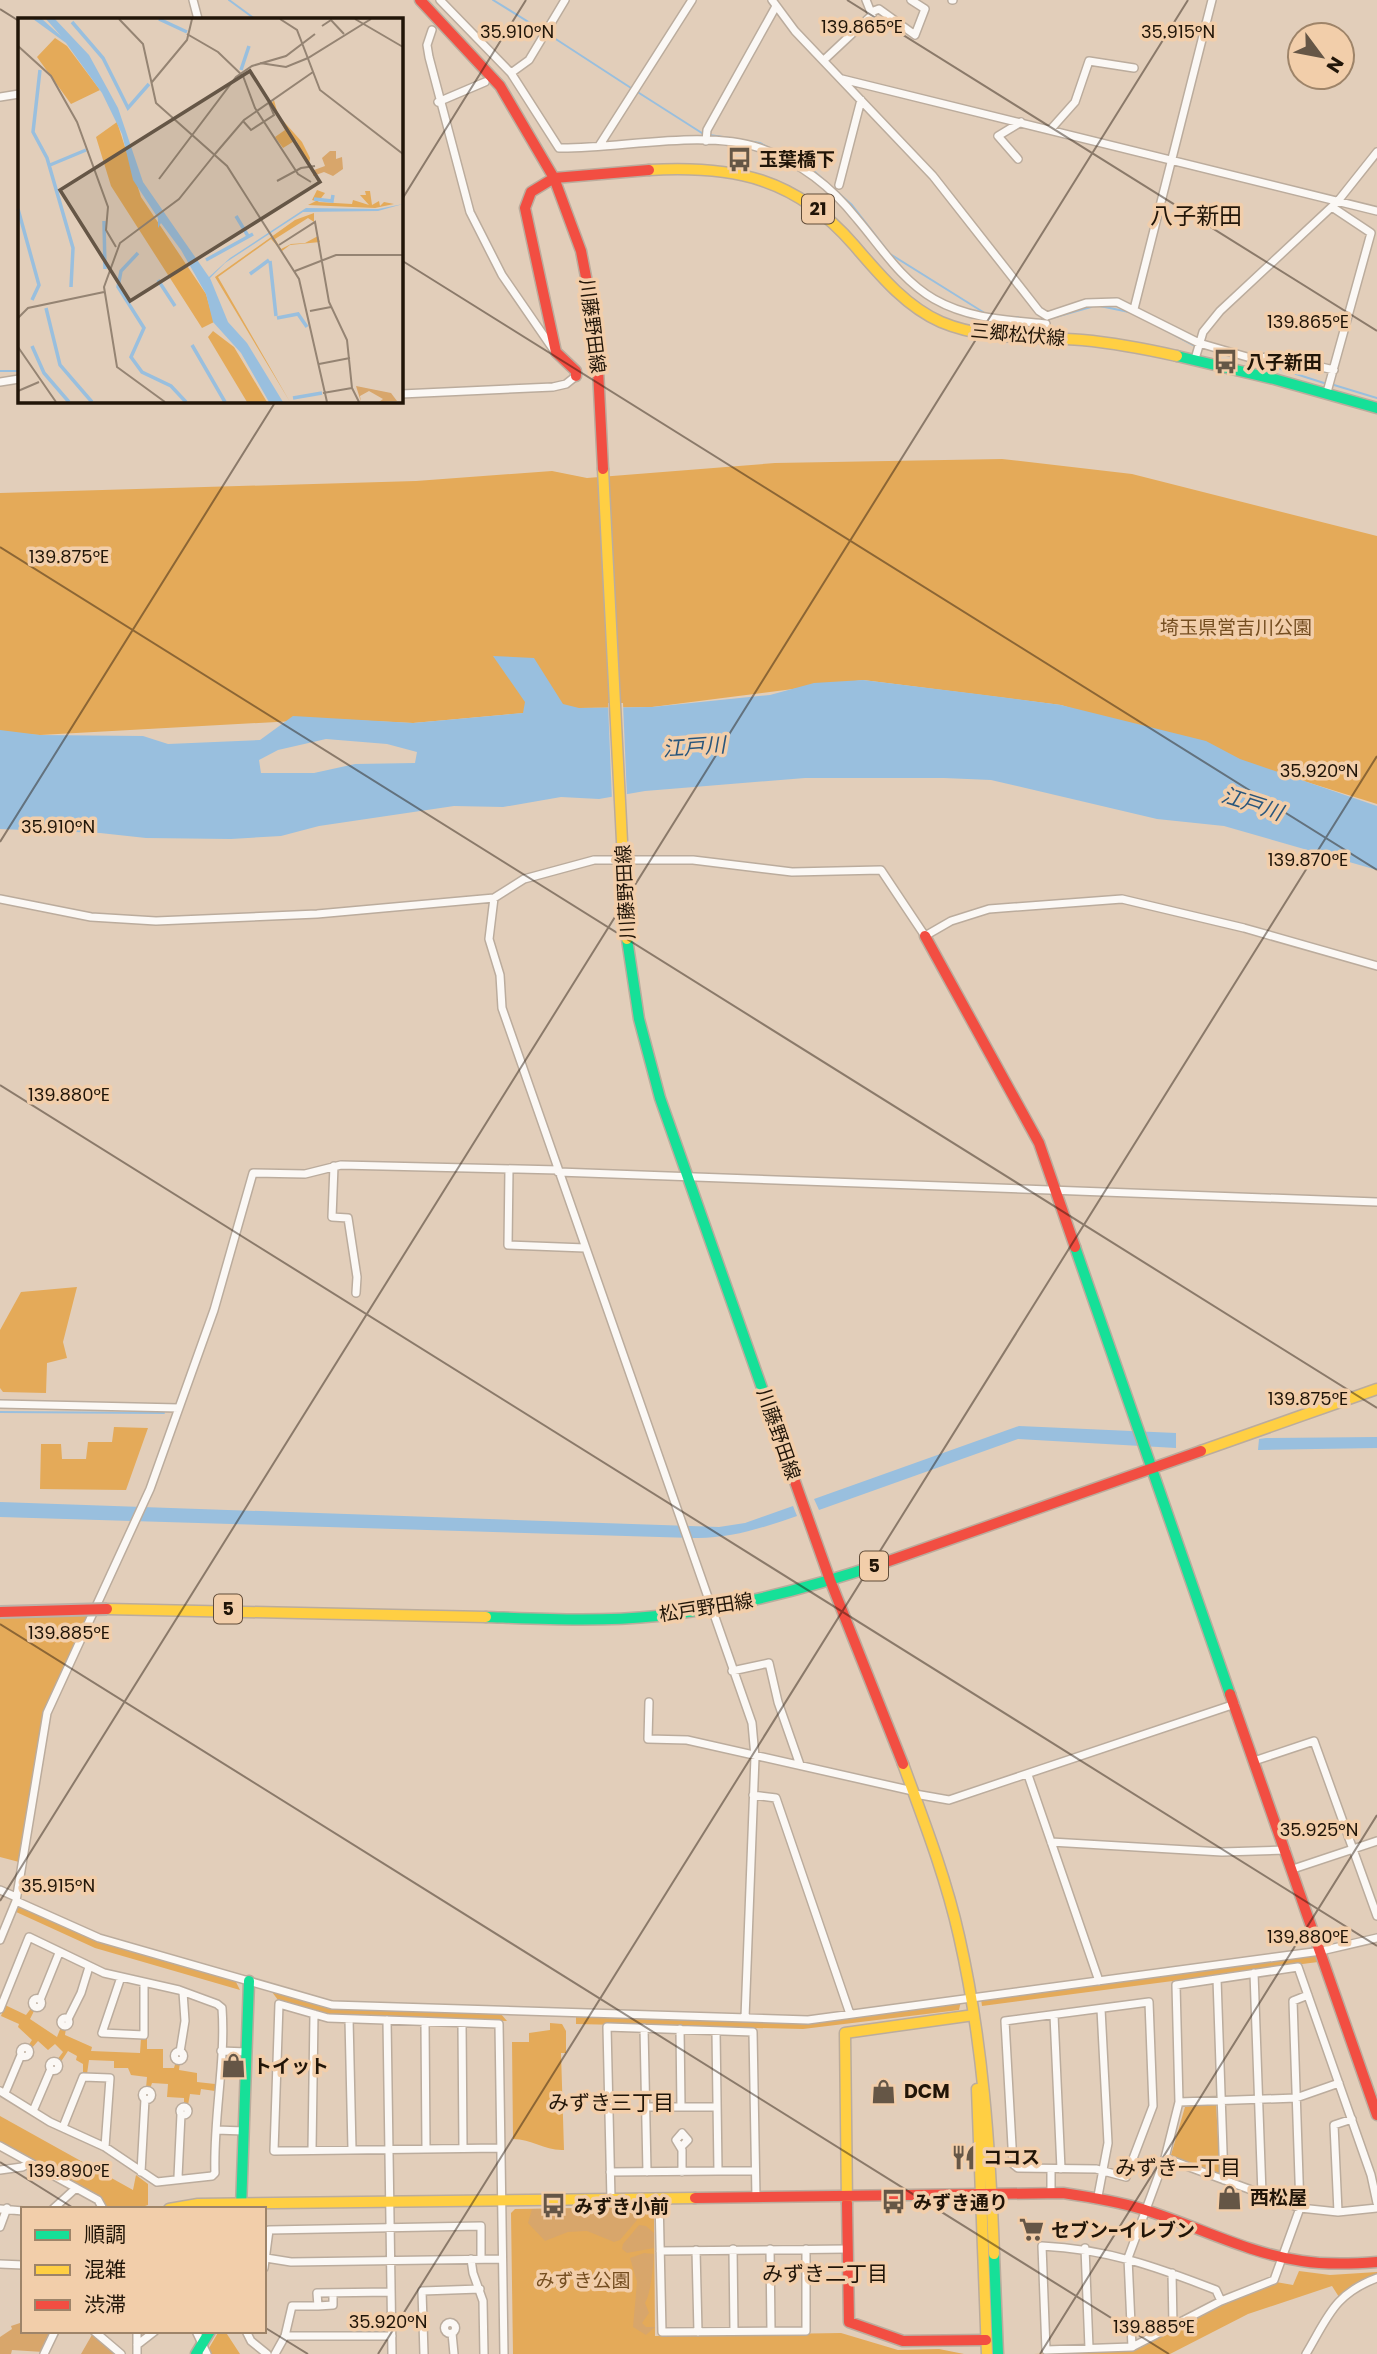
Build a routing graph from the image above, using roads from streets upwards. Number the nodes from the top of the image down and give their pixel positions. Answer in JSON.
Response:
{"nodes":[{"id":1,"x":193,"y":0,"type":"edge"},
{"id":2,"x":420,"y":0,"type":"edge"},
{"id":3,"x":440,"y":0,"type":"edge"},
{"id":4,"x":565,"y":0,"type":"edge"},
{"id":5,"x":692,"y":0,"type":"edge"},
{"id":6,"x":866,"y":0,"type":"edge"},
{"id":7,"x":911,"y":0,"type":"edge"},
{"id":8,"x":1212,"y":0,"type":"edge"},
{"id":9,"x":773,"y":4,"type":"edge"},
{"id":10,"x":871,"y":12,"type":"junction"},
{"id":11,"x":198,"y":18,"type":"edge"},
{"id":12,"x":432,"y":30,"type":"dead end"},
{"id":13,"x":824,"y":60,"type":"junction"},
{"id":14,"x":1135,"y":68,"type":"dead end"},
{"id":15,"x":507,"y":72,"type":"junction"},
{"id":16,"x":842,"y":79,"type":"junction"},
{"id":17,"x":485,"y":82,"type":"dead end"},
{"id":18,"x":18,"y":94,"type":"edge"},
{"id":19,"x":0,"y":97,"type":"edge"},
{"id":20,"x":861,"y":100,"type":"junction"},
{"id":21,"x":438,"y":102,"type":"junction"},
{"id":22,"x":1021,"y":121,"type":"junction"},
{"id":23,"x":1051,"y":128,"type":"junction"},
{"id":24,"x":706,"y":141,"type":"junction"},
{"id":25,"x":599,"y":146,"type":"junction"},
{"id":26,"x":1377,"y":152,"type":"edge"},
{"id":27,"x":1018,"y":159,"type":"dead end"},
{"id":28,"x":1171,"y":159,"type":"junction"},
{"id":29,"x":554,"y":178,"type":"junction"},
{"id":30,"x":839,"y":185,"type":"dead end"},
{"id":31,"x":1335,"y":204,"type":"junction"},
{"id":32,"x":1377,"y":211,"type":"edge"},
{"id":33,"x":1134,"y":309,"type":"junction"},
{"id":34,"x":1046,"y":320,"type":"junction"},
{"id":35,"x":1045,"y":337,"type":"junction"},
{"id":36,"x":1199,"y":344,"type":"junction"},
{"id":37,"x":556,"y":352,"type":"junction"},
{"id":38,"x":1195,"y":359,"type":"junction"},
{"id":39,"x":1334,"y":370,"type":"junction"},
{"id":40,"x":576,"y":376,"type":"joint"},
{"id":41,"x":18,"y":379,"type":"edge"},
{"id":42,"x":0,"y":382,"type":"edge"},
{"id":43,"x":1327,"y":392,"type":"junction"},
{"id":44,"x":402,"y":394,"type":"edge"},
{"id":45,"x":1377,"y":408,"type":"edge"},
{"id":46,"x":623,"y":855,"type":"junction"},
{"id":47,"x":495,"y":898,"type":"junction"},
{"id":48,"x":0,"y":899,"type":"edge"},
{"id":49,"x":925,"y":936,"type":"junction"},
{"id":50,"x":1377,"y":966,"type":"edge"},
{"id":51,"x":334,"y":1166,"type":"junction"},
{"id":52,"x":509,"y":1169,"type":"junction"},
{"id":53,"x":558,"y":1171,"type":"junction"},
{"id":54,"x":689,"y":1177,"type":"junction"},
{"id":55,"x":1056,"y":1189,"type":"junction"},
{"id":56,"x":1377,"y":1202,"type":"edge"},
{"id":57,"x":585,"y":1248,"type":"junction"},
{"id":58,"x":356,"y":1293,"type":"dead end"},
{"id":59,"x":1377,"y":1389,"type":"edge"},
{"id":60,"x":0,"y":1404,"type":"edge"},
{"id":61,"x":179,"y":1408,"type":"junction"},
{"id":62,"x":1153,"y":1468,"type":"junction"},
{"id":63,"x":830,"y":1579,"type":"junction"},
{"id":64,"x":711,"y":1609,"type":"junction"},
{"id":65,"x":0,"y":1612,"type":"edge"},
{"id":66,"x":732,"y":1671,"type":"junction"},
{"id":67,"x":649,"y":1702,"type":"dead end"},
{"id":68,"x":1235,"y":1704,"type":"junction"},
{"id":69,"x":755,"y":1756,"type":"junction"},
{"id":70,"x":1254,"y":1761,"type":"junction"},
{"id":71,"x":800,"y":1765,"type":"junction"},
{"id":72,"x":1028,"y":1776,"type":"junction"},
{"id":73,"x":914,"y":1793,"type":"junction"},
{"id":74,"x":753,"y":1796,"type":"junction"},
{"id":75,"x":1377,"y":1841,"type":"edge"},
{"id":76,"x":1051,"y":1842,"type":"junction"},
{"id":77,"x":1352,"y":1849,"type":"junction"},
{"id":78,"x":1286,"y":1850,"type":"junction"},
{"id":79,"x":1293,"y":1869,"type":"junction"},
{"id":80,"x":0,"y":1890,"type":"edge"},
{"id":81,"x":16,"y":1899,"type":"junction"},
{"id":82,"x":1377,"y":1916,"type":"edge"},
{"id":83,"x":1377,"y":1938,"type":"edge"},
{"id":84,"x":0,"y":1940,"type":"edge"},
{"id":85,"x":1321,"y":1951,"type":"junction"},
{"id":86,"x":59,"y":1953,"type":"junction"},
{"id":87,"x":89,"y":1967,"type":"junction"},
{"id":88,"x":1254,"y":1973,"type":"junction"},
{"id":89,"x":121,"y":1977,"type":"junction"},
{"id":90,"x":1217,"y":1979,"type":"junction"},
{"id":91,"x":249,"y":1981,"type":"junction"},
{"id":92,"x":1099,"y":1981,"type":"junction"},
{"id":93,"x":144,"y":1982,"type":"junction"},
{"id":94,"x":183,"y":1992,"type":"junction"},
{"id":95,"x":1308,"y":1995,"type":"junction"},
{"id":96,"x":971,"y":1997,"type":"junction"},
{"id":97,"x":40,"y":2000,"type":"dead end"},
{"id":98,"x":0,"y":2009,"type":"edge"},
{"id":99,"x":1101,"y":2009,"type":"junction"},
{"id":100,"x":314,"y":2014,"type":"junction"},
{"id":101,"x":850,"y":2014,"type":"junction"},
{"id":102,"x":974,"y":2015,"type":"junction"},
{"id":103,"x":1054,"y":2015,"type":"junction"},
{"id":104,"x":745,"y":2018,"type":"junction"},
{"id":105,"x":68,"y":2019,"type":"dead end"},
{"id":106,"x":349,"y":2019,"type":"junction"},
{"id":107,"x":387,"y":2020,"type":"junction"},
{"id":108,"x":425,"y":2022,"type":"junction"},
{"id":109,"x":462,"y":2023,"type":"junction"},
{"id":110,"x":644,"y":2028,"type":"junction"},
{"id":111,"x":680,"y":2029,"type":"junction"},
{"id":112,"x":716,"y":2031,"type":"junction"},
{"id":113,"x":221,"y":2051,"type":"junction"},
{"id":114,"x":180,"y":2052,"type":"dead end"},
{"id":115,"x":247,"y":2052,"type":"junction"},
{"id":116,"x":22,"y":2055,"type":"dead end"},
{"id":117,"x":51,"y":2069,"type":"dead end"},
{"id":118,"x":1339,"y":2082,"type":"junction"},
{"id":119,"x":2,"y":2092,"type":"edge"},
{"id":120,"x":1296,"y":2098,"type":"junction"},
{"id":121,"x":145,"y":2099,"type":"dead end"},
{"id":122,"x":1258,"y":2099,"type":"junction"},
{"id":123,"x":1221,"y":2100,"type":"junction"},
{"id":124,"x":1179,"y":2102,"type":"junction"},
{"id":125,"x":645,"y":2107,"type":"junction"},
{"id":126,"x":681,"y":2107,"type":"junction"},
{"id":127,"x":717,"y":2107,"type":"junction"},
{"id":128,"x":33,"y":2111,"type":"junction"},
{"id":129,"x":181,"y":2114,"type":"dead end"},
{"id":130,"x":1377,"y":2115,"type":"edge"},
{"id":131,"x":1352,"y":2119,"type":"junction"},
{"id":132,"x":63,"y":2127,"type":"junction"},
{"id":133,"x":216,"y":2130,"type":"junction"},
{"id":134,"x":244,"y":2131,"type":"junction"},
{"id":135,"x":0,"y":2146,"type":"edge"},
{"id":136,"x":105,"y":2147,"type":"junction"},
{"id":137,"x":681,"y":2147,"type":"dead end"},
{"id":138,"x":426,"y":2148,"type":"junction"},
{"id":139,"x":463,"y":2148,"type":"junction"},
{"id":140,"x":500,"y":2148,"type":"junction"},
{"id":141,"x":352,"y":2149,"type":"junction"},
{"id":142,"x":388,"y":2149,"type":"junction"},
{"id":143,"x":312,"y":2150,"type":"junction"},
{"id":144,"x":1165,"y":2158,"type":"junction"},
{"id":145,"x":30,"y":2162,"type":"junction"},
{"id":146,"x":1051,"y":2169,"type":"junction"},
{"id":147,"x":1061,"y":2169,"type":"junction"},
{"id":148,"x":0,"y":2170,"type":"edge"},
{"id":149,"x":718,"y":2171,"type":"junction"},
{"id":150,"x":755,"y":2171,"type":"junction"},
{"id":151,"x":1103,"y":2171,"type":"junction"},
{"id":152,"x":141,"y":2172,"type":"junction"},
{"id":153,"x":610,"y":2172,"type":"junction"},
{"id":154,"x":647,"y":2172,"type":"junction"},
{"id":155,"x":682,"y":2172,"type":"junction"},
{"id":156,"x":178,"y":2177,"type":"junction"},
{"id":157,"x":1224,"y":2180,"type":"junction"},
{"id":158,"x":76,"y":2188,"type":"junction"},
{"id":159,"x":1051,"y":2193,"type":"junction"},
{"id":160,"x":986,"y":2194,"type":"junction"},
{"id":161,"x":1262,"y":2194,"type":"junction"},
{"id":162,"x":847,"y":2196,"type":"junction"},
{"id":163,"x":1098,"y":2196,"type":"junction"},
{"id":164,"x":756,"y":2197,"type":"junction"},
{"id":165,"x":659,"y":2198,"type":"junction"},
{"id":166,"x":611,"y":2199,"type":"junction"},
{"id":167,"x":504,"y":2201,"type":"junction"},
{"id":168,"x":389,"y":2202,"type":"junction"},
{"id":169,"x":1377,"y":2205,"type":"edge"},
{"id":170,"x":241,"y":2206,"type":"edge"},
{"id":171,"x":55,"y":2207,"type":"edge"},
{"id":172,"x":102,"y":2207,"type":"edge"},
{"id":173,"x":217,"y":2207,"type":"edge"},
{"id":174,"x":1300,"y":2207,"type":"junction"},
{"id":175,"x":4,"y":2208,"type":"edge"},
{"id":176,"x":1147,"y":2208,"type":"junction"},
{"id":177,"x":1338,"y":2212,"type":"junction"},
{"id":178,"x":0,"y":2227,"type":"edge"},
{"id":179,"x":389,"y":2228,"type":"junction"},
{"id":180,"x":1085,"y":2248,"type":"junction"},
{"id":181,"x":733,"y":2249,"type":"junction"},
{"id":182,"x":770,"y":2249,"type":"junction"},
{"id":183,"x":806,"y":2249,"type":"junction"},
{"id":184,"x":847,"y":2249,"type":"junction"},
{"id":185,"x":660,"y":2250,"type":"junction"},
{"id":186,"x":696,"y":2250,"type":"junction"},
{"id":187,"x":1282,"y":2257,"type":"junction"},
{"id":188,"x":266,"y":2258,"type":"joint"},
{"id":189,"x":1128,"y":2258,"type":"junction"},
{"id":190,"x":471,"y":2259,"type":"junction"},
{"id":191,"x":481,"y":2259,"type":"junction"},
{"id":192,"x":502,"y":2259,"type":"junction"},
{"id":193,"x":390,"y":2261,"type":"junction"},
{"id":194,"x":1377,"y":2262,"type":"edge"},
{"id":195,"x":0,"y":2264,"type":"edge"},
{"id":196,"x":21,"y":2265,"type":"edge"},
{"id":197,"x":1172,"y":2273,"type":"junction"},
{"id":198,"x":1377,"y":2278,"type":"edge"},
{"id":199,"x":480,"y":2289,"type":"junction"},
{"id":200,"x":391,"y":2291,"type":"junction"},
{"id":201,"x":333,"y":2293,"type":"junction"},
{"id":202,"x":1221,"y":2301,"type":"junction"},
{"id":203,"x":318,"y":2306,"type":"junction"},
{"id":204,"x":1173,"y":2325,"type":"junction"},
{"id":205,"x":771,"y":2330,"type":"junction"},
{"id":206,"x":734,"y":2331,"type":"junction"},
{"id":207,"x":698,"y":2332,"type":"junction"},
{"id":208,"x":54,"y":2333,"type":"edge"},
{"id":209,"x":96,"y":2333,"type":"edge"},
{"id":210,"x":153,"y":2333,"type":"edge"},
{"id":211,"x":196,"y":2333,"type":"edge"},
{"id":212,"x":209,"y":2333,"type":"edge"},
{"id":213,"x":247,"y":2333,"type":"edge"},
{"id":214,"x":452,"y":2333,"type":"dead end"},
{"id":215,"x":285,"y":2336,"type":"junction"},
{"id":216,"x":392,"y":2336,"type":"junction"},
{"id":217,"x":986,"y":2340,"type":"junction"},
{"id":218,"x":1132,"y":2347,"type":"junction"},
{"id":219,"x":1089,"y":2348,"type":"junction"},
{"id":220,"x":137,"y":2350,"type":"edge"},
{"id":221,"x":202,"y":2351,"type":"edge"},
{"id":222,"x":44,"y":2354,"type":"edge"},
{"id":223,"x":121,"y":2354,"type":"edge"},
{"id":224,"x":267,"y":2354,"type":"edge"},
{"id":225,"x":275,"y":2354,"type":"edge"},
{"id":226,"x":392,"y":2354,"type":"edge"},
{"id":227,"x":424,"y":2354,"type":"edge"},
{"id":228,"x":454,"y":2354,"type":"edge"},
{"id":229,"x":484,"y":2354,"type":"edge"},
{"id":230,"x":504,"y":2354,"type":"edge"},
{"id":231,"x":987,"y":2354,"type":"edge"},
{"id":232,"x":998,"y":2354,"type":"edge"},
{"id":233,"x":1306,"y":2354,"type":"edge"}],
"edges":[{"from":1,"to":11,"type":"street"},
{"from":2,"to":29,"type":"street"},
{"from":3,"to":15,"type":"street"},
{"from":4,"to":15,"type":"street"},
{"from":5,"to":25,"type":"street"},
{"from":6,"to":10,"type":"street"},
{"from":7,"to":10,"type":"street"},
{"from":8,"to":28,"type":"street"},
{"from":9,"to":13,"type":"street"},
{"from":9,"to":24,"type":"street"},
{"from":10,"to":13,"type":"street"},
{"from":12,"to":21,"type":"street"},
{"from":13,"to":16,"type":"street"},
{"from":14,"to":23,"type":"street"},
{"from":15,"to":25,"type":"street"},
{"from":16,"to":20,"type":"street"},
{"from":16,"to":22,"type":"street"},
{"from":17,"to":21,"type":"street"},
{"from":18,"to":19,"type":"street"},
{"from":20,"to":30,"type":"street"},
{"from":20,"to":34,"type":"street"},
{"from":21,"to":37,"type":"street"},
{"from":22,"to":23,"type":"street"},
{"from":22,"to":27,"type":"street"},
{"from":23,"to":28,"type":"street"},
{"from":24,"to":25,"type":"street"},
{"from":24,"to":34,"type":"street"},
{"from":26,"to":31,"type":"street"},
{"from":28,"to":31,"type":"street"},
{"from":28,"to":33,"type":"street"},
{"from":29,"to":35,"type":"street","name":"三郷松伏線","number":"21"},
{"from":29,"to":37,"type":"street"},
{"from":29,"to":46,"type":"street","name":"川藤野田線"},
{"from":31,"to":32,"type":"street"},
{"from":31,"to":36,"type":"street"},
{"from":31,"to":39,"type":"street"},
{"from":33,"to":34,"type":"street"},
{"from":33,"to":36,"type":"street"},
{"from":34,"to":35,"type":"street"},
{"from":35,"to":38,"type":"street","name":"三郷松伏線","number":"21"},
{"from":36,"to":38,"type":"street"},
{"from":36,"to":39,"type":"street"},
{"from":37,"to":40,"type":"street"},
{"from":38,"to":43,"type":"street","name":"三郷松伏線","number":"21"},
{"from":39,"to":43,"type":"street"},
{"from":40,"to":44,"type":"street"},
{"from":41,"to":42,"type":"street"},
{"from":43,"to":45,"type":"street","name":"三郷松伏線","number":"21"},
{"from":46,"to":47,"type":"street"},
{"from":46,"to":49,"type":"street"},
{"from":46,"to":54,"type":"street","name":"川藤野田線"},
{"from":47,"to":48,"type":"street"},
{"from":47,"to":53,"type":"street"},
{"from":49,"to":50,"type":"street"},
{"from":49,"to":55,"type":"street"},
{"from":51,"to":52,"type":"street"},
{"from":51,"to":58,"type":"street"},
{"from":51,"to":61,"type":"street"},
{"from":52,"to":53,"type":"street"},
{"from":52,"to":57,"type":"street"},
{"from":53,"to":54,"type":"street"},
{"from":53,"to":57,"type":"street"},
{"from":54,"to":55,"type":"street"},
{"from":54,"to":63,"type":"street","name":"川藤野田線"},
{"from":55,"to":56,"type":"street"},
{"from":55,"to":62,"type":"street"},
{"from":57,"to":64,"type":"street"},
{"from":59,"to":62,"type":"street","name":"松戸野田線","number":"5"},
{"from":60,"to":61,"type":"street"},
{"from":61,"to":81,"type":"street"},
{"from":62,"to":63,"type":"street","name":"松戸野田線","number":"5"},
{"from":62,"to":68,"type":"street"},
{"from":63,"to":64,"type":"street","name":"松戸野田線","number":"5"},
{"from":63,"to":73,"type":"street","name":"川藤野田線"},
{"from":64,"to":65,"type":"street","name":"松戸野田線","number":"5","bridge":true},
{"from":64,"to":66,"type":"street"},
{"from":66,"to":69,"type":"street"},
{"from":66,"to":71,"type":"street"},
{"from":67,"to":69,"type":"street"},
{"from":68,"to":70,"type":"street"},
{"from":68,"to":72,"type":"street"},
{"from":69,"to":71,"type":"street"},
{"from":69,"to":74,"type":"street"},
{"from":70,"to":77,"type":"street"},
{"from":70,"to":78,"type":"street"},
{"from":71,"to":73,"type":"street"},
{"from":72,"to":73,"type":"street"},
{"from":72,"to":76,"type":"street"},
{"from":73,"to":96,"type":"street","name":"川藤野田線"},
{"from":74,"to":101,"type":"street"},
{"from":74,"to":104,"type":"street"},
{"from":75,"to":77,"type":"street"},
{"from":76,"to":78,"type":"street"},
{"from":76,"to":92,"type":"street"},
{"from":77,"to":79,"type":"street"},
{"from":77,"to":82,"type":"street"},
{"from":78,"to":79,"type":"street"},
{"from":79,"to":85,"type":"street"},
{"from":80,"to":81,"type":"street"},
{"from":81,"to":84,"type":"street"},
{"from":81,"to":91,"type":"street"},
{"from":83,"to":85,"type":"street"},
{"from":85,"to":92,"type":"street"},
{"from":85,"to":130,"type":"street"},
{"from":86,"to":87,"type":"street"},
{"from":86,"to":97,"type":"street"},
{"from":86,"to":98,"type":"street"},
{"from":87,"to":89,"type":"street"},
{"from":87,"to":105,"type":"street"},
{"from":88,"to":90,"type":"street"},
{"from":88,"to":95,"type":"street"},
{"from":88,"to":122,"type":"street"},
{"from":89,"to":93,"type":"street"},
{"from":89,"to":93,"type":"street"},
{"from":90,"to":123,"type":"street"},
{"from":90,"to":124,"type":"street"},
{"from":91,"to":104,"type":"street"},
{"from":91,"to":115,"type":"street"},
{"from":92,"to":96,"type":"street"},
{"from":93,"to":94,"type":"street"},
{"from":94,"to":113,"type":"street"},
{"from":94,"to":114,"type":"street"},
{"from":95,"to":118,"type":"street"},
{"from":95,"to":120,"type":"street"},
{"from":96,"to":101,"type":"street"},
{"from":96,"to":102,"type":"street","name":"川藤野田線"},
{"from":99,"to":103,"type":"street"},
{"from":99,"to":151,"type":"street"},
{"from":99,"to":151,"type":"street"},
{"from":100,"to":106,"type":"street"},
{"from":100,"to":143,"type":"street"},
{"from":100,"to":143,"type":"street"},
{"from":101,"to":104,"type":"street"},
{"from":102,"to":160,"type":"street","name":"川藤野田線"},
{"from":102,"to":162,"type":"street"},
{"from":103,"to":146,"type":"street"},
{"from":103,"to":147,"type":"street"},
{"from":106,"to":107,"type":"street"},
{"from":106,"to":141,"type":"street"},
{"from":107,"to":108,"type":"street"},
{"from":107,"to":142,"type":"street"},
{"from":108,"to":109,"type":"street"},
{"from":108,"to":138,"type":"street"},
{"from":109,"to":139,"type":"street"},
{"from":109,"to":140,"type":"street"},
{"from":110,"to":111,"type":"street"},
{"from":110,"to":125,"type":"street"},
{"from":110,"to":153,"type":"street"},
{"from":111,"to":112,"type":"street"},
{"from":111,"to":126,"type":"street"},
{"from":112,"to":127,"type":"street"},
{"from":112,"to":150,"type":"street"},
{"from":113,"to":115,"type":"street"},
{"from":113,"to":133,"type":"street"},
{"from":115,"to":134,"type":"street"},
{"from":116,"to":119,"type":"street"},
{"from":117,"to":128,"type":"street"},
{"from":118,"to":120,"type":"street"},
{"from":118,"to":131,"type":"street"},
{"from":119,"to":128,"type":"street"},
{"from":120,"to":122,"type":"street"},
{"from":120,"to":174,"type":"street"},
{"from":121,"to":152,"type":"street"},
{"from":122,"to":123,"type":"street"},
{"from":122,"to":161,"type":"street"},
{"from":123,"to":124,"type":"street"},
{"from":123,"to":157,"type":"street"},
{"from":124,"to":144,"type":"street"},
{"from":125,"to":126,"type":"street"},
{"from":125,"to":154,"type":"street"},
{"from":126,"to":127,"type":"street"},
{"from":127,"to":149,"type":"street"},
{"from":128,"to":132,"type":"street"},
{"from":129,"to":156,"type":"street"},
{"from":131,"to":169,"type":"street"},
{"from":131,"to":177,"type":"street"},
{"from":132,"to":136,"type":"street"},
{"from":132,"to":136,"type":"street"},
{"from":133,"to":134,"type":"street"},
{"from":133,"to":156,"type":"street"},
{"from":134,"to":170,"type":"street"},
{"from":135,"to":145,"type":"street"},
{"from":136,"to":152,"type":"street"},
{"from":137,"to":155,"type":"street"},
{"from":138,"to":139,"type":"street"},
{"from":138,"to":142,"type":"street"},
{"from":139,"to":140,"type":"street"},
{"from":140,"to":167,"type":"street"},
{"from":141,"to":142,"type":"street"},
{"from":141,"to":143,"type":"street"},
{"from":142,"to":168,"type":"street"},
{"from":144,"to":157,"type":"street"},
{"from":144,"to":176,"type":"street"},
{"from":145,"to":148,"type":"street"},
{"from":145,"to":158,"type":"street"},
{"from":146,"to":147,"type":"street"},
{"from":146,"to":159,"type":"street"},
{"from":147,"to":151,"type":"street"},
{"from":149,"to":150,"type":"street"},
{"from":149,"to":155,"type":"street"},
{"from":150,"to":164,"type":"street"},
{"from":151,"to":163,"type":"street"},
{"from":152,"to":156,"type":"street"},
{"from":153,"to":154,"type":"street"},
{"from":153,"to":166,"type":"street"},
{"from":154,"to":155,"type":"street"},
{"from":157,"to":161,"type":"street"},
{"from":158,"to":171,"type":"street"},
{"from":158,"to":172,"type":"street"},
{"from":159,"to":160,"type":"street"},
{"from":159,"to":163,"type":"street"},
{"from":160,"to":162,"type":"street"},
{"from":160,"to":217,"type":"street"},
{"from":160,"to":232,"type":"street"},
{"from":161,"to":174,"type":"street"},
{"from":162,"to":164,"type":"street"},
{"from":162,"to":184,"type":"street"},
{"from":163,"to":176,"type":"street"},
{"from":164,"to":165,"type":"street"},
{"from":165,"to":166,"type":"street"},
{"from":165,"to":185,"type":"street"},
{"from":166,"to":167,"type":"street"},
{"from":167,"to":168,"type":"street"},
{"from":167,"to":192,"type":"street"},
{"from":168,"to":170,"type":"street"},
{"from":168,"to":179,"type":"street"},
{"from":169,"to":177,"type":"street"},
{"from":170,"to":173,"type":"street"},
{"from":174,"to":177,"type":"street"},
{"from":174,"to":187,"type":"street"},
{"from":175,"to":178,"type":"street"},
{"from":176,"to":187,"type":"street"},
{"from":176,"to":189,"type":"street"},
{"from":179,"to":188,"type":"street"},
{"from":179,"to":191,"type":"street"},
{"from":179,"to":193,"type":"street"},
{"from":180,"to":189,"type":"street"},
{"from":180,"to":219,"type":"street"},
{"from":180,"to":219,"type":"street"},
{"from":181,"to":182,"type":"street"},
{"from":181,"to":186,"type":"street"},
{"from":181,"to":206,"type":"street"},
{"from":182,"to":183,"type":"street"},
{"from":182,"to":205,"type":"street"},
{"from":183,"to":184,"type":"street"},
{"from":183,"to":205,"type":"street"},
{"from":184,"to":217,"type":"street"},
{"from":185,"to":186,"type":"street"},
{"from":185,"to":207,"type":"street"},
{"from":186,"to":207,"type":"street"},
{"from":187,"to":194,"type":"street"},
{"from":187,"to":202,"type":"street"},
{"from":188,"to":193,"type":"street"},
{"from":189,"to":197,"type":"street"},
{"from":189,"to":218,"type":"street"},
{"from":190,"to":191,"type":"street"},
{"from":190,"to":193,"type":"street"},
{"from":190,"to":199,"type":"street"},
{"from":191,"to":192,"type":"street"},
{"from":192,"to":230,"type":"street"},
{"from":193,"to":200,"type":"street"},
{"from":195,"to":196,"type":"street"},
{"from":197,"to":202,"type":"street"},
{"from":197,"to":204,"type":"street"},
{"from":198,"to":233,"type":"street"},
{"from":199,"to":227,"type":"street"},
{"from":199,"to":229,"type":"street"},
{"from":200,"to":201,"type":"street"},
{"from":200,"to":216,"type":"street"},
{"from":201,"to":203,"type":"street"},
{"from":201,"to":203,"type":"street"},
{"from":202,"to":204,"type":"street"},
{"from":203,"to":215,"type":"street"},
{"from":204,"to":218,"type":"street"},
{"from":205,"to":206,"type":"street"},
{"from":206,"to":207,"type":"street"},
{"from":208,"to":222,"type":"street"},
{"from":209,"to":223,"type":"street"},
{"from":210,"to":220,"type":"street"},
{"from":211,"to":221,"type":"street"},
{"from":212,"to":221,"type":"street"},
{"from":213,"to":224,"type":"street"},
{"from":214,"to":228,"type":"street"},
{"from":215,"to":216,"type":"street"},
{"from":215,"to":225,"type":"street"},
{"from":216,"to":226,"type":"street"},
{"from":217,"to":231,"type":"street"},
{"from":218,"to":219,"type":"street"}]}
